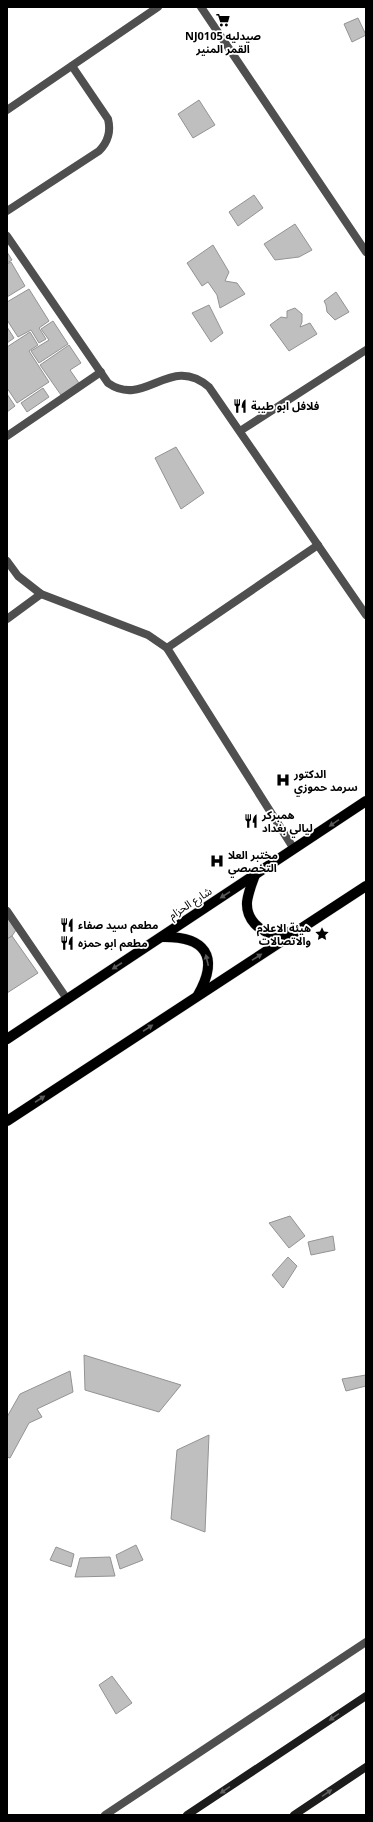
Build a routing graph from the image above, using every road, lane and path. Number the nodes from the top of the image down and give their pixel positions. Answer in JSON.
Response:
{"nodes":[{"id":1,"x":158,"y":7,"type":"edge"},
{"id":2,"x":201,"y":7,"type":"edge"},
{"id":3,"x":72,"y":66,"type":"junction"},
{"id":4,"x":7,"y":110,"type":"edge"},
{"id":5,"x":7,"y":211,"type":"edge"},
{"id":6,"x":7,"y":236,"type":"edge"},
{"id":7,"x":366,"y":252,"type":"edge"},
{"id":8,"x":366,"y":350,"type":"edge"},
{"id":9,"x":101,"y":372,"type":"junction"},
{"id":10,"x":240,"y":431,"type":"junction"},
{"id":11,"x":7,"y":436,"type":"edge"},
{"id":12,"x":318,"y":545,"type":"junction"},
{"id":13,"x":7,"y":561,"type":"edge"},
{"id":14,"x":41,"y":594,"type":"junction"},
{"id":15,"x":366,"y":615,"type":"edge"},
{"id":16,"x":7,"y":619,"type":"edge"},
{"id":17,"x":167,"y":648,"type":"junction"},
{"id":18,"x":366,"y":801,"type":"edge"},
{"id":19,"x":294,"y":849,"type":"junction"},
{"id":20,"x":255,"y":875,"type":"junction"},
{"id":21,"x":366,"y":886,"type":"edge"},
{"id":22,"x":7,"y":911,"type":"edge"},
{"id":23,"x":298,"y":931,"type":"junction"},
{"id":24,"x":161,"y":937,"type":"junction"},
{"id":25,"x":197,"y":996,"type":"junction"},
{"id":26,"x":66,"y":1000,"type":"junction"},
{"id":27,"x":7,"y":1039,"type":"edge"},
{"id":28,"x":7,"y":1121,"type":"edge"},
{"id":29,"x":366,"y":1642,"type":"edge"},
{"id":30,"x":366,"y":1696,"type":"edge"},
{"id":31,"x":366,"y":1767,"type":"edge"},
{"id":32,"x":105,"y":1815,"type":"edge"},
{"id":33,"x":187,"y":1815,"type":"edge"},
{"id":34,"x":294,"y":1815,"type":"edge"}],
"edges":[{"from":1,"to":3,"type":"street"},
{"from":2,"to":7,"type":"street"},
{"from":3,"to":4,"type":"street"},
{"from":3,"to":5,"type":"street"},
{"from":6,"to":9,"type":"street"},
{"from":8,"to":10,"type":"street"},
{"from":9,"to":10,"type":"street"},
{"from":9,"to":11,"type":"street"},
{"from":10,"to":12,"type":"street"},
{"from":12,"to":15,"type":"street"},
{"from":12,"to":17,"type":"street"},
{"from":13,"to":14,"type":"street"},
{"from":14,"to":16,"type":"street"},
{"from":14,"to":17,"type":"street"},
{"from":17,"to":19,"type":"street"},
{"from":18,"to":19,"type":"main road","name":"شارع الحزام","one_way":true},
{"from":19,"to":20,"type":"main road","name":"شارع الحزام"},
{"from":20,"to":23,"type":"main road"},
{"from":20,"to":24,"type":"main road","name":"شارع الحزام","one_way":true},
{"from":21,"to":23,"type":"main road"},
{"from":22,"to":26,"type":"street"},
{"from":25,"to":23,"type":"main road","one_way":true},
{"from":25,"to":24,"type":"main road","one_way":true},
{"from":24,"to":26,"type":"main road","name":"شارع الحزام","one_way":true},
{"from":28,"to":25,"type":"main road","one_way":true},
{"from":26,"to":27,"type":"main road","name":"شارع الحزام"},
{"from":29,"to":32,"type":"street"},
{"from":30,"to":33,"type":"street","one_way":true},
{"from":34,"to":31,"type":"street","one_way":true}]}
